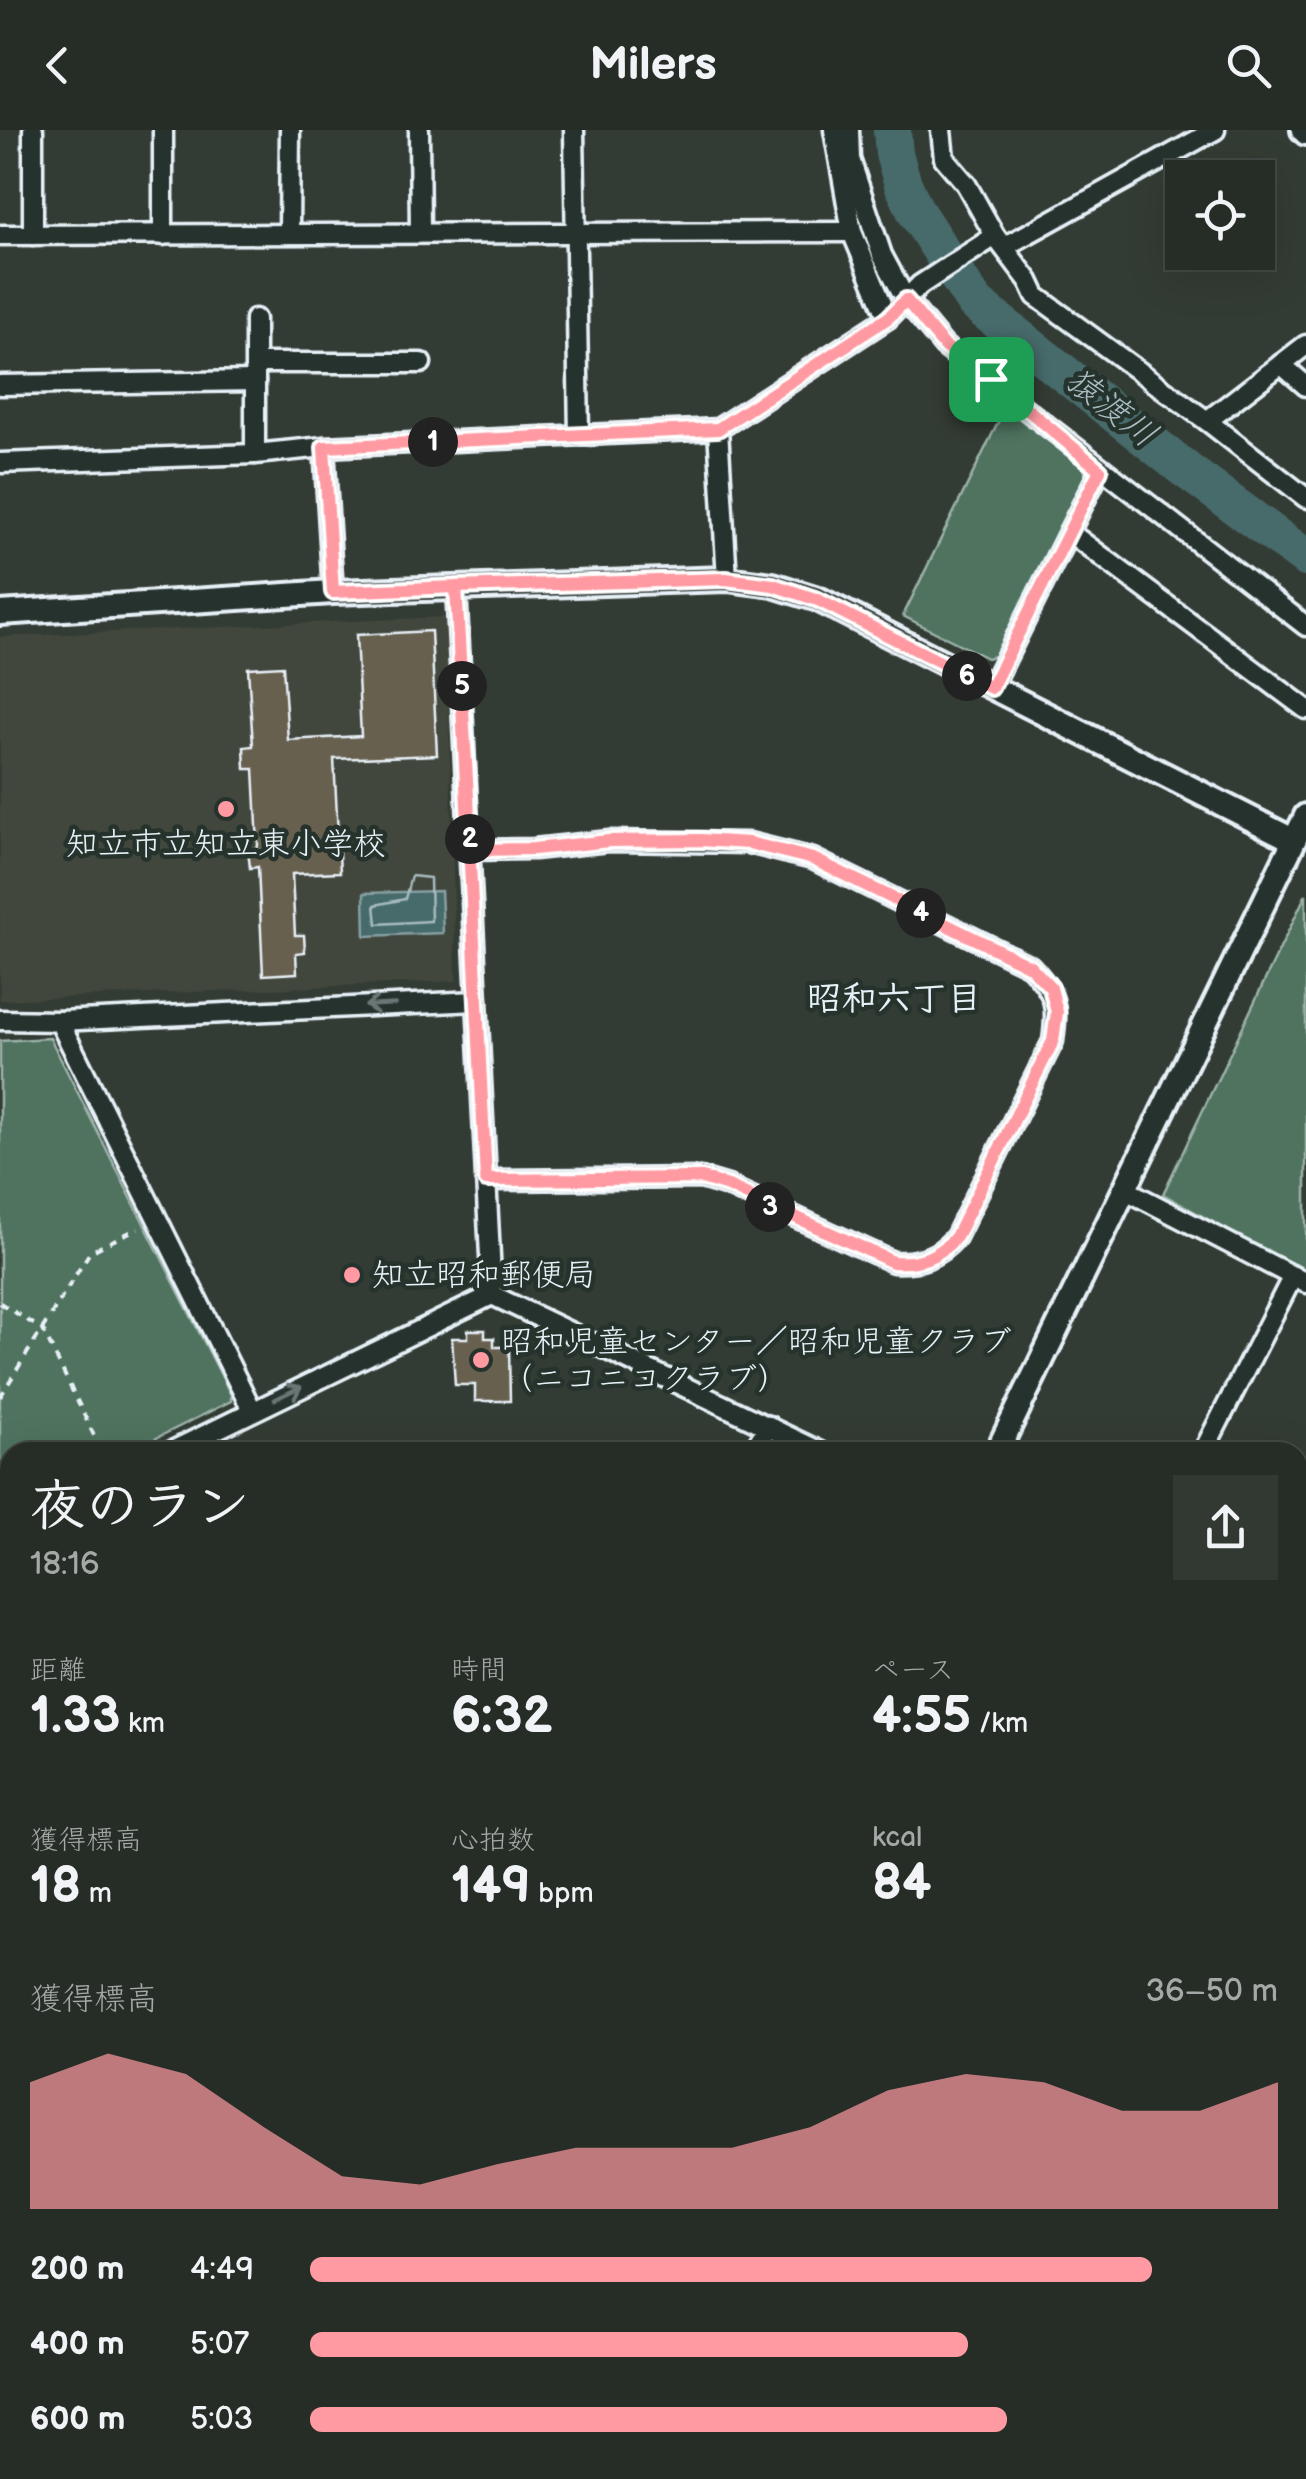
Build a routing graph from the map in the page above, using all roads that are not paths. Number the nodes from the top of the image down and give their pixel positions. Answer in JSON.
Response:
{"nodes":[{"id":1,"x":33,"y":130,"type":"edge"},
{"id":2,"x":163,"y":130,"type":"edge"},
{"id":3,"x":290,"y":130,"type":"edge"},
{"id":4,"x":419,"y":130,"type":"edge"},
{"id":5,"x":574,"y":130,"type":"edge"},
{"id":6,"x":834,"y":130,"type":"edge"},
{"id":7,"x":849,"y":130,"type":"edge"},
{"id":8,"x":941,"y":130,"type":"edge"},
{"id":9,"x":1215,"y":130,"type":"edge"},
{"id":10,"x":852,"y":232,"type":"junction"},
{"id":11,"x":289,"y":233,"type":"junction"},
{"id":12,"x":420,"y":233,"type":"junction"},
{"id":13,"x":574,"y":234,"type":"junction"},
{"id":14,"x":0,"y":235,"type":"edge"},
{"id":15,"x":33,"y":235,"type":"junction"},
{"id":16,"x":162,"y":236,"type":"junction"},
{"id":17,"x":1000,"y":241,"type":"junction"},
{"id":18,"x":906,"y":300,"type":"junction"},
{"id":19,"x":255,"y":318,"type":"dead end"},
{"id":20,"x":888,"y":318,"type":"junction"},
{"id":21,"x":1306,"y":345,"type":"edge"},
{"id":22,"x":421,"y":363,"type":"dead end"},
{"id":23,"x":1281,"y":364,"type":"junction"},
{"id":24,"x":255,"y":372,"type":"junction"},
{"id":25,"x":0,"y":385,"type":"edge"},
{"id":26,"x":1306,"y":386,"type":"edge"},
{"id":27,"x":1207,"y":421,"type":"junction"},
{"id":28,"x":718,"y":429,"type":"junction"},
{"id":29,"x":579,"y":434,"type":"junction"},
{"id":30,"x":324,"y":447,"type":"junction"},
{"id":31,"x":255,"y":454,"type":"junction"},
{"id":32,"x":0,"y":463,"type":"edge"},
{"id":33,"x":1100,"y":470,"type":"junction"},
{"id":34,"x":1306,"y":498,"type":"edge"},
{"id":35,"x":1068,"y":532,"type":"junction"},
{"id":36,"x":726,"y":579,"type":"junction"},
{"id":37,"x":456,"y":587,"type":"junction"},
{"id":38,"x":333,"y":592,"type":"junction"},
{"id":39,"x":0,"y":613,"type":"edge"},
{"id":40,"x":1306,"y":626,"type":"edge"},
{"id":41,"x":991,"y":688,"type":"junction"},
{"id":42,"x":1306,"y":709,"type":"edge"},
{"id":43,"x":1306,"y":816,"type":"edge"},
{"id":44,"x":1294,"y":840,"type":"junction"},
{"id":45,"x":471,"y":850,"type":"junction"},
{"id":46,"x":478,"y":1000,"type":"junction"},
{"id":47,"x":0,"y":1020,"type":"edge"},
{"id":48,"x":59,"y":1021,"type":"junction"},
{"id":49,"x":486,"y":1180,"type":"junction"},
{"id":50,"x":1126,"y":1190,"type":"junction"},
{"id":51,"x":1300,"y":1279,"type":"edge"},
{"id":52,"x":492,"y":1294,"type":"junction"},
{"id":53,"x":252,"y":1410,"type":"junction"},
{"id":54,"x":769,"y":1426,"type":"junction"},
{"id":55,"x":190,"y":1442,"type":"edge"},
{"id":56,"x":759,"y":1442,"type":"edge"},
{"id":57,"x":801,"y":1442,"type":"edge"},
{"id":58,"x":1002,"y":1442,"type":"edge"},
{"id":59,"x":1208,"y":1442,"type":"edge"}],
"edges":[{"from":1,"to":15,"type":"street"},
{"from":2,"to":16,"type":"street"},
{"from":3,"to":11,"type":"street"},
{"from":4,"to":12,"type":"street"},
{"from":5,"to":13,"type":"street"},
{"from":6,"to":10,"type":"street"},
{"from":7,"to":18,"type":"street"},
{"from":8,"to":17,"type":"street"},
{"from":9,"to":17,"type":"street"},
{"from":10,"to":13,"type":"street"},
{"from":10,"to":20,"type":"street"},
{"from":11,"to":12,"type":"street"},
{"from":11,"to":16,"type":"street"},
{"from":12,"to":13,"type":"street"},
{"from":13,"to":29,"type":"street"},
{"from":14,"to":15,"type":"street"},
{"from":15,"to":16,"type":"street"},
{"from":17,"to":18,"type":"street"},
{"from":17,"to":27,"type":"street"},
{"from":18,"to":20,"type":"street"},
{"from":18,"to":33,"type":"street"},
{"from":19,"to":24,"type":"street"},
{"from":20,"to":28,"type":"street"},
{"from":21,"to":23,"type":"street"},
{"from":22,"to":24,"type":"street"},
{"from":23,"to":26,"type":"street"},
{"from":23,"to":27,"type":"street"},
{"from":24,"to":25,"type":"street"},
{"from":24,"to":31,"type":"street"},
{"from":27,"to":34,"type":"street"},
{"from":28,"to":29,"type":"street"},
{"from":28,"to":36,"type":"street"},
{"from":29,"to":30,"type":"street"},
{"from":30,"to":31,"type":"street"},
{"from":30,"to":38,"type":"street"},
{"from":31,"to":32,"type":"street"},
{"from":33,"to":35,"type":"street"},
{"from":33,"to":40,"type":"street"},
{"from":35,"to":41,"type":"street"},
{"from":35,"to":42,"type":"street"},
{"from":36,"to":37,"type":"street"},
{"from":36,"to":41,"type":"street"},
{"from":37,"to":38,"type":"street"},
{"from":37,"to":45,"type":"street"},
{"from":38,"to":39,"type":"street"},
{"from":41,"to":44,"type":"street"},
{"from":43,"to":44,"type":"street"},
{"from":44,"to":50,"type":"street"},
{"from":45,"to":46,"type":"street"},
{"from":45,"to":49,"type":"street"},
{"from":46,"to":48,"type":"street","one_way":true},
{"from":46,"to":49,"type":"street"},
{"from":47,"to":48,"type":"street"},
{"from":48,"to":53,"type":"street"},
{"from":49,"to":52,"type":"street"},
{"from":50,"to":51,"type":"street"},
{"from":50,"to":58,"type":"street"},
{"from":51,"to":59,"type":"street"},
{"from":53,"to":52,"type":"street","one_way":true},
{"from":52,"to":54,"type":"street"},
{"from":53,"to":55,"type":"street"},
{"from":54,"to":56,"type":"street"},
{"from":54,"to":57,"type":"street"}]}
